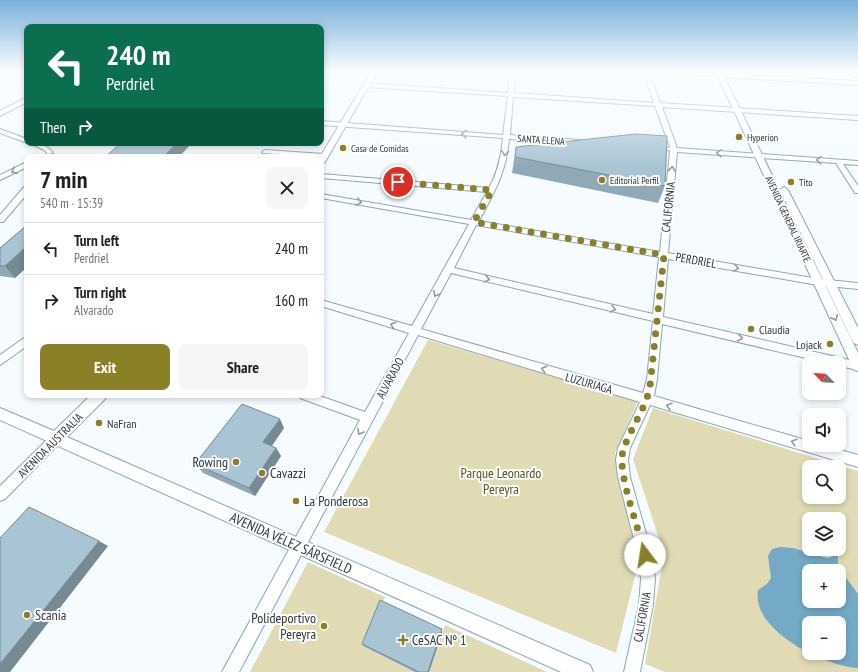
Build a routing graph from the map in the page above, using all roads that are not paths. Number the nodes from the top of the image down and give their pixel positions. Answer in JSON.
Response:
{"nodes":[{"id":1,"x":19,"y":103,"type":"edge"},
{"id":2,"x":355,"y":103,"type":"edge"},
{"id":3,"x":510,"y":103,"type":"edge"},
{"id":4,"x":635,"y":103,"type":"edge"},
{"id":5,"x":737,"y":103,"type":"edge"},
{"id":6,"x":659,"y":105,"type":"junction"},
{"id":7,"x":740,"y":110,"type":"junction"},
{"id":8,"x":0,"y":114,"type":"edge"},
{"id":9,"x":858,"y":118,"type":"edge"},
{"id":10,"x":324,"y":123,"type":"edge"},
{"id":11,"x":343,"y":125,"type":"junction"},
{"id":12,"x":0,"y":131,"type":"edge"},
{"id":13,"x":507,"y":137,"type":"junction"},
{"id":14,"x":24,"y":140,"type":"edge"},
{"id":15,"x":586,"y":143,"type":"edge"},
{"id":16,"x":40,"y":146,"type":"edge"},
{"id":17,"x":658,"y":148,"type":"edge"},
{"id":18,"x":674,"y":149,"type":"junction"},
{"id":19,"x":265,"y":152,"type":"dead end"},
{"id":20,"x":50,"y":154,"type":"edge"},
{"id":21,"x":282,"y":154,"type":"edge"},
{"id":22,"x":762,"y":156,"type":"junction"},
{"id":23,"x":324,"y":157,"type":"edge"},
{"id":24,"x":838,"y":161,"type":"junction"},
{"id":25,"x":858,"y":163,"type":"edge"},
{"id":26,"x":24,"y":166,"type":"edge"},
{"id":27,"x":324,"y":176,"type":"edge"},
{"id":28,"x":0,"y":178,"type":"edge"},
{"id":29,"x":492,"y":190,"type":"junction"},
{"id":30,"x":858,"y":191,"type":"edge"},
{"id":31,"x":24,"y":192,"type":"edge"},
{"id":32,"x":324,"y":197,"type":"edge"},
{"id":33,"x":0,"y":220,"type":"edge"},
{"id":34,"x":474,"y":222,"type":"junction"},
{"id":35,"x":664,"y":255,"type":"junction"},
{"id":36,"x":449,"y":270,"type":"junction"},
{"id":37,"x":818,"y":282,"type":"junction"},
{"id":38,"x":831,"y":284,"type":"junction"},
{"id":39,"x":858,"y":286,"type":"edge"},
{"id":40,"x":324,"y":304,"type":"edge"},
{"id":41,"x":658,"y":320,"type":"junction"},
{"id":42,"x":415,"y":332,"type":"junction"},
{"id":43,"x":858,"y":340,"type":"edge"},
{"id":44,"x":24,"y":342,"type":"edge"},
{"id":45,"x":0,"y":362,"type":"edge"},
{"id":46,"x":858,"y":366,"type":"edge"},
{"id":47,"x":97,"y":398,"type":"edge"},
{"id":48,"x":312,"y":398,"type":"edge"},
{"id":49,"x":646,"y":399,"type":"junction"},
{"id":50,"x":0,"y":414,"type":"edge"},
{"id":51,"x":368,"y":418,"type":"junction"},
{"id":52,"x":56,"y":439,"type":"junction"},
{"id":53,"x":858,"y":461,"type":"edge"},
{"id":54,"x":0,"y":495,"type":"edge"},
{"id":55,"x":298,"y":545,"type":"junction"},
{"id":56,"x":230,"y":672,"type":"edge"},
{"id":57,"x":583,"y":672,"type":"edge"},
{"id":58,"x":632,"y":672,"type":"edge"}],
"edges":[{"from":1,"to":8,"type":"main road"},
{"from":2,"to":11,"type":"main road"},
{"from":3,"to":13,"type":"street","name":"ALVARADO"},
{"from":4,"to":6,"type":"street"},
{"from":5,"to":7,"type":"main road","name":"AVENIDA GENERAL IRIARTE"},
{"from":6,"to":7,"type":"street"},
{"from":6,"to":18,"type":"street","name":"CALIFORNIA"},
{"from":7,"to":9,"type":"street"},
{"from":7,"to":22,"type":"main road","name":"AVENIDA GENERAL IRIARTE"},
{"from":10,"to":11,"type":"street","name":"SANTA ELENA"},
{"from":13,"to":11,"type":"street","name":"SANTA ELENA","one_way":true},
{"from":11,"to":23,"type":"main road"},
{"from":12,"to":14,"type":"street"},
{"from":13,"to":15,"type":"street","name":"SANTA ELENA"},
{"from":13,"to":29,"type":"street","name":"ALVARADO","one_way":true},
{"from":16,"to":20,"type":"street"},
{"from":17,"to":18,"type":"street"},
{"from":22,"to":18,"type":"street","one_way":true},
{"from":35,"to":18,"type":"street","name":"CALIFORNIA","one_way":true},
{"from":19,"to":21,"type":"street"},
{"from":24,"to":22,"type":"street","one_way":true},
{"from":22,"to":37,"type":"main road","name":"AVENIDA GENERAL IRIARTE"},
{"from":22,"to":38,"type":"main road","name":"AVENIDA GENERAL IRIARTE"},
{"from":24,"to":25,"type":"street"},
{"from":24,"to":30,"type":"street"},
{"from":26,"to":28,"type":"street","one_way":true},
{"from":27,"to":29,"type":"street"},
{"from":29,"to":34,"type":"street","name":"ALVARADO"},
{"from":31,"to":33,"type":"street"},
{"from":32,"to":34,"type":"street","name":"PERDRIEL","one_way":true},
{"from":34,"to":35,"type":"street","name":"PERDRIEL"},
{"from":34,"to":36,"type":"street","name":"ALVARADO"},
{"from":35,"to":37,"type":"street","name":"PERDRIEL","one_way":true},
{"from":35,"to":41,"type":"street","name":"CALIFORNIA"},
{"from":36,"to":41,"type":"street","one_way":true},
{"from":36,"to":42,"type":"street","name":"ALVARADO","one_way":true},
{"from":37,"to":38,"type":"street","name":"PERDRIEL"},
{"from":37,"to":46,"type":"main road","name":"AVENIDA GENERAL IRIARTE","one_way":true},
{"from":38,"to":39,"type":"street","name":"PERDRIEL"},
{"from":38,"to":43,"type":"main road","name":"AVENIDA GENERAL IRIARTE"},
{"from":42,"to":40,"type":"street","name":"LUZURIAGA","one_way":true},
{"from":41,"to":46,"type":"street","one_way":true},
{"from":41,"to":49,"type":"street","name":"CALIFORNIA"},
{"from":49,"to":42,"type":"street","name":"LUZURIAGA","one_way":true},
{"from":42,"to":51,"type":"street","name":"ALVARADO"},
{"from":44,"to":45,"type":"street"},
{"from":47,"to":52,"type":"main road","name":"AVENIDA AUSTRALIA"},
{"from":48,"to":51,"type":"street"},
{"from":53,"to":49,"type":"street","name":"LUZURIAGA","one_way":true},
{"from":49,"to":58,"type":"street","name":"CALIFORNIA"},
{"from":50,"to":52,"type":"main road","name":"AVENIDA VÉLEZ SÁRSFIELD"},
{"from":51,"to":55,"type":"street","name":"ALVARADO","one_way":true},
{"from":52,"to":54,"type":"street","name":"AVENIDA AUSTRALIA"},
{"from":52,"to":55,"type":"main road","name":"AVENIDA VÉLEZ SÁRSFIELD"},
{"from":55,"to":56,"type":"street","name":"ALVARADO"},
{"from":55,"to":57,"type":"main road","name":"AVENIDA VÉLEZ SÁRSFIELD"}]}
